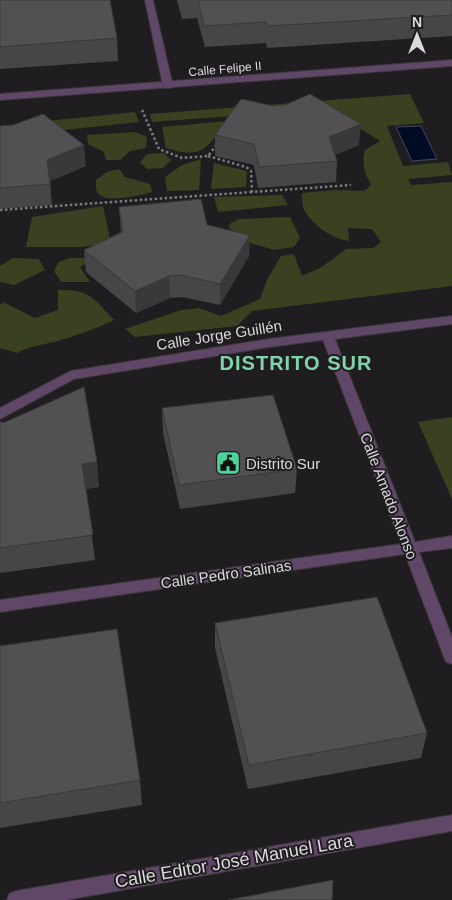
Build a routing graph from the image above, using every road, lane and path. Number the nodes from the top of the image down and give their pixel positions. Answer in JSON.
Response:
{"nodes":[{"id":1,"x":149,"y":0,"type":"edge"},
{"id":2,"x":452,"y":63,"type":"edge"},
{"id":3,"x":168,"y":86,"type":"junction"},
{"id":4,"x":132,"y":88,"type":"junction"},
{"id":5,"x":0,"y":97,"type":"edge"},
{"id":6,"x":219,"y":142,"type":"edge"},
{"id":7,"x":208,"y":156,"type":"junction"},
{"id":8,"x":351,"y":185,"type":"dead end"},
{"id":9,"x":252,"y":192,"type":"junction"},
{"id":10,"x":0,"y":210,"type":"edge"},
{"id":11,"x":452,"y":320,"type":"edge"},
{"id":12,"x":327,"y":335,"type":"junction"},
{"id":13,"x":0,"y":414,"type":"edge"},
{"id":14,"x":452,"y":542,"type":"edge"},
{"id":15,"x":409,"y":548,"type":"junction"},
{"id":16,"x":0,"y":606,"type":"edge"},
{"id":17,"x":452,"y":657,"type":"edge"},
{"id":18,"x":452,"y":823,"type":"edge"},
{"id":19,"x":16,"y":900,"type":"edge"}],
"edges":[{"from":1,"to":3,"type":"street"},
{"from":2,"to":3,"type":"street","name":"Calle Felipe II"},
{"from":3,"to":4,"type":"street","name":"Calle Felipe II"},
{"from":4,"to":5,"type":"street","name":"Calle Felipe II"},
{"from":4,"to":7,"type":"path"},
{"from":6,"to":7,"type":"path"},
{"from":7,"to":9,"type":"path"},
{"from":8,"to":9,"type":"path"},
{"from":9,"to":10,"type":"path"},
{"from":11,"to":12,"type":"street","name":"Calle Jorge Guillén"},
{"from":12,"to":13,"type":"street","name":"Calle Jorge Guillén"},
{"from":12,"to":15,"type":"street","name":"Calle Amado Alonso"},
{"from":14,"to":15,"type":"street","name":"Calle Pedro Salinas"},
{"from":15,"to":16,"type":"street","name":"Calle Pedro Salinas"},
{"from":15,"to":17,"type":"street","name":"Calle Amado Alonso"},
{"from":18,"to":19,"type":"street","name":"Calle Editor José Manuel Lara"}]}
